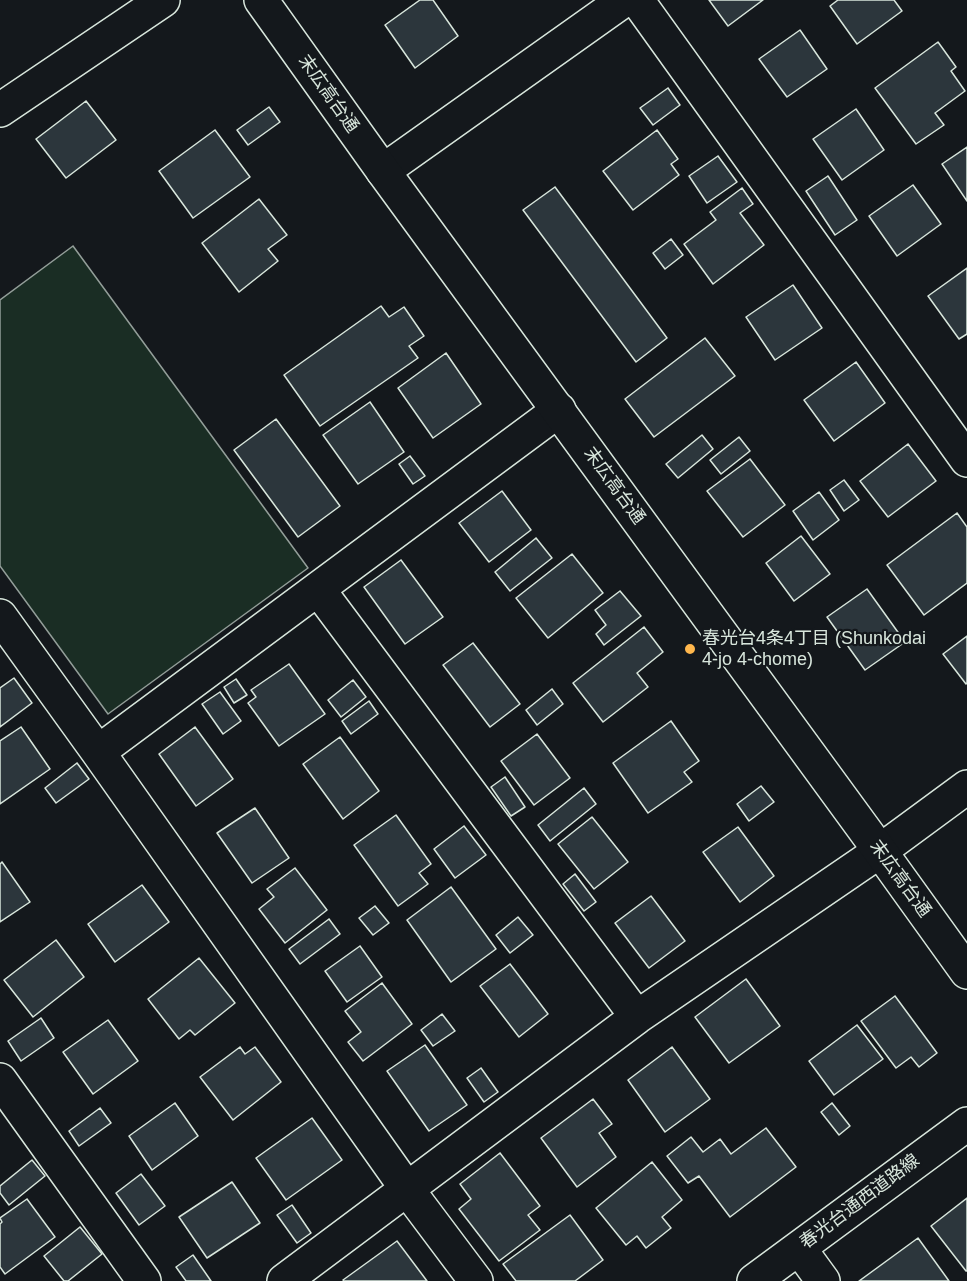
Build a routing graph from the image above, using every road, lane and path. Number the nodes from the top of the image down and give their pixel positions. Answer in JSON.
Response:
{"nodes":[{"id":1,"x":163,"y":0,"type":"edge"},
{"id":2,"x":261,"y":0,"type":"edge"},
{"id":3,"x":624,"y":0,"type":"edge"},
{"id":4,"x":637,"y":0,"type":"edge"},
{"id":5,"x":0,"y":110,"type":"edge"},
{"id":6,"x":383,"y":171,"type":"junction"},
{"id":7,"x":559,"y":410,"type":"junction"},
{"id":8,"x":967,"y":460,"type":"edge"},
{"id":9,"x":318,"y":589,"type":"junction"},
{"id":10,"x":0,"y":616,"type":"edge"},
{"id":11,"x":98,"y":752,"type":"junction"},
{"id":12,"x":967,"y":787,"type":"edge"},
{"id":13,"x":880,"y":851,"type":"junction"},
{"id":14,"x":967,"y":972,"type":"edge"},
{"id":15,"x":637,"y":1017,"type":"junction"},
{"id":16,"x":0,"y":1080,"type":"edge"},
{"id":17,"x":967,"y":1124,"type":"edge"},
{"id":18,"x":407,"y":1189,"type":"junction"},
{"id":19,"x":799,"y":1248,"type":"junction"},
{"id":20,"x":144,"y":1281,"type":"edge"},
{"id":21,"x":284,"y":1281,"type":"edge"},
{"id":22,"x":476,"y":1281,"type":"edge"},
{"id":23,"x":754,"y":1281,"type":"edge"},
{"id":24,"x":824,"y":1281,"type":"edge"}],
"edges":[{"from":1,"to":5,"type":"street"},
{"from":2,"to":6,"type":"street","name":"末広高台通"},
{"from":3,"to":6,"type":"street"},
{"from":4,"to":8,"type":"street"},
{"from":6,"to":7,"type":"street","name":"末広高台通"},
{"from":7,"to":9,"type":"street"},
{"from":7,"to":13,"type":"street","name":"末広高台通"},
{"from":9,"to":11,"type":"street"},
{"from":9,"to":15,"type":"street"},
{"from":10,"to":11,"type":"street"},
{"from":11,"to":18,"type":"street"},
{"from":12,"to":13,"type":"street"},
{"from":13,"to":14,"type":"street","name":"末広高台通"},
{"from":13,"to":15,"type":"street"},
{"from":15,"to":18,"type":"street"},
{"from":16,"to":20,"type":"street"},
{"from":17,"to":19,"type":"street","name":"春光台通西道路線"},
{"from":18,"to":21,"type":"street"},
{"from":18,"to":22,"type":"street"},
{"from":19,"to":23,"type":"street","name":"春光台通西道路線"},
{"from":19,"to":24,"type":"street"}]}
